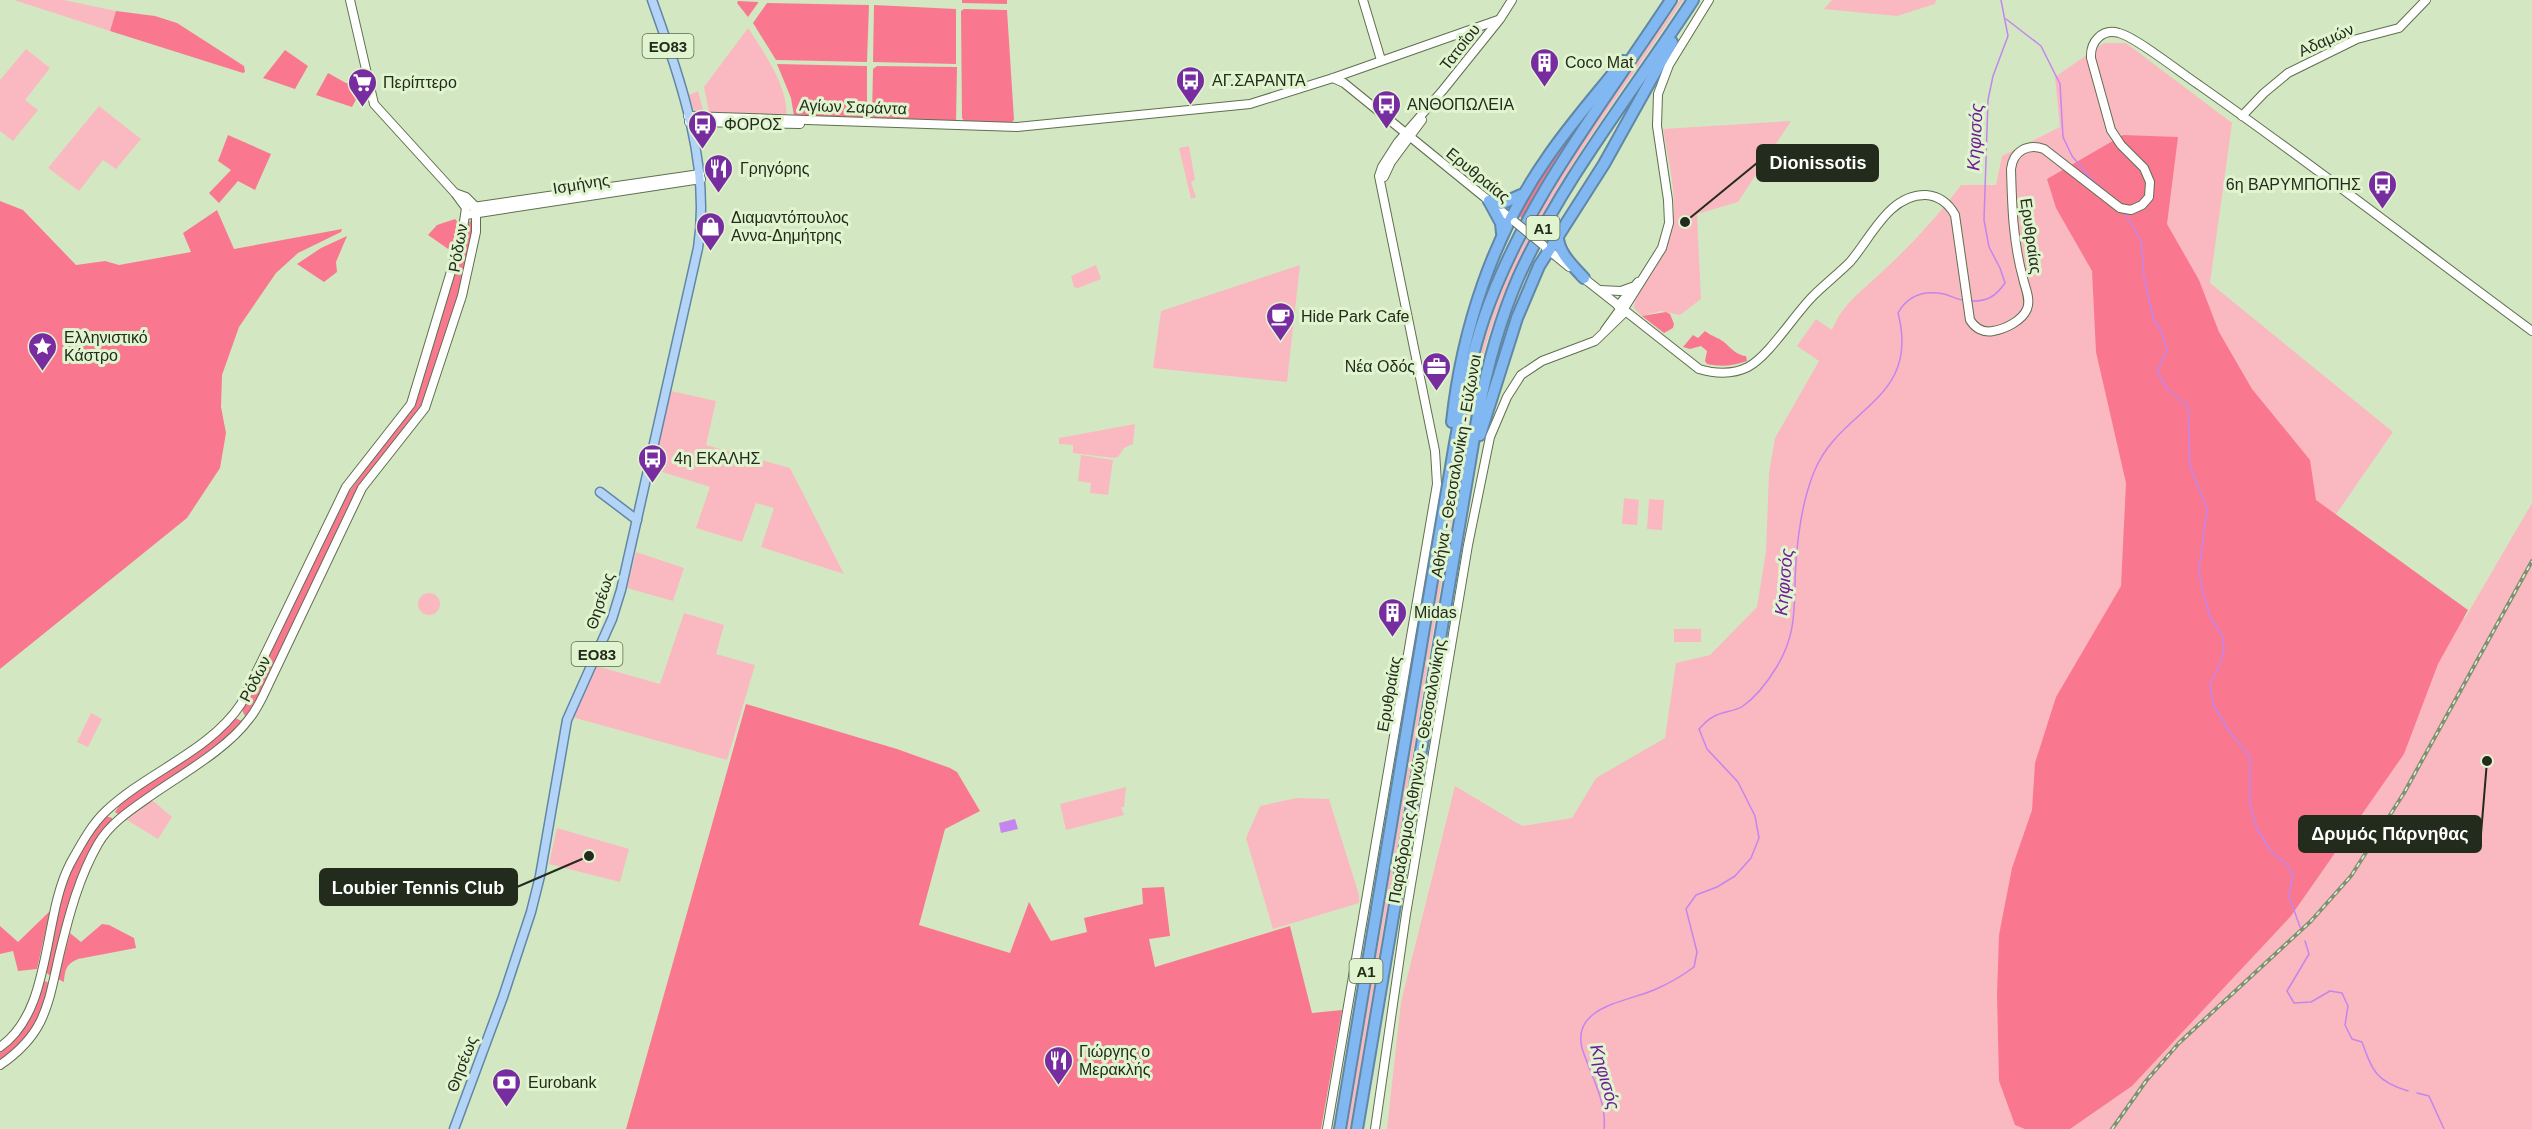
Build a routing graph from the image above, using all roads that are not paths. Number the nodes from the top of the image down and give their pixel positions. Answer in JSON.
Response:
{"nodes":[{"id":1,"x":350,"y":0,"type":"edge"},
{"id":2,"x":652,"y":0,"type":"edge"},
{"id":3,"x":1363,"y":0,"type":"edge"},
{"id":4,"x":1512,"y":0,"type":"edge"},
{"id":5,"x":1671,"y":0,"type":"edge"},
{"id":6,"x":1709,"y":0,"type":"edge"},
{"id":7,"x":2426,"y":0,"type":"edge"},
{"id":8,"x":1691,"y":3,"type":"edge"},
{"id":9,"x":1664,"y":11,"type":"junction"},
{"id":10,"x":1500,"y":19,"type":"junction"},
{"id":11,"x":1381,"y":60,"type":"junction"},
{"id":12,"x":1333,"y":78,"type":"junction"},
{"id":13,"x":2242,"y":116,"type":"junction"},
{"id":14,"x":689,"y":119,"type":"junction"},
{"id":15,"x":1419,"y":121,"type":"junction"},
{"id":16,"x":1394,"y":123,"type":"junction"},
{"id":17,"x":1408,"y":135,"type":"junction"},
{"id":18,"x":1425,"y":149,"type":"junction"},
{"id":19,"x":1397,"y":152,"type":"junction"},
{"id":20,"x":700,"y":177,"type":"junction"},
{"id":21,"x":455,"y":193,"type":"junction"},
{"id":22,"x":1383,"y":194,"type":"junction"},
{"id":23,"x":1524,"y":194,"type":"junction"},
{"id":24,"x":1489,"y":201,"type":"junction"},
{"id":25,"x":477,"y":210,"type":"junction"},
{"id":26,"x":466,"y":211,"type":"junction"},
{"id":27,"x":1513,"y":220,"type":"junction"},
{"id":28,"x":1560,"y":230,"type":"junction"},
{"id":29,"x":1501,"y":237,"type":"junction"},
{"id":30,"x":1545,"y":247,"type":"junction"},
{"id":31,"x":1647,"y":272,"type":"junction"},
{"id":32,"x":1584,"y":278,"type":"junction"},
{"id":33,"x":1636,"y":285,"type":"junction"},
{"id":34,"x":1597,"y":289,"type":"junction"},
{"id":35,"x":1608,"y":298,"type":"junction"},
{"id":36,"x":1622,"y":309,"type":"junction"},
{"id":37,"x":1609,"y":322,"type":"junction"},
{"id":38,"x":2532,"y":331,"type":"edge"},
{"id":39,"x":1603,"y":334,"type":"junction"},
{"id":40,"x":1450,"y":477,"type":"junction"},
{"id":41,"x":1467,"y":480,"type":"junction"},
{"id":42,"x":600,"y":492,"type":"dead end"},
{"id":43,"x":637,"y":520,"type":"junction"},
{"id":44,"x":0,"y":1047,"type":"edge"},
{"id":45,"x":0,"y":1065,"type":"edge"},
{"id":46,"x":454,"y":1129,"type":"edge"},
{"id":47,"x":1327,"y":1129,"type":"edge"},
{"id":48,"x":1340,"y":1129,"type":"edge"},
{"id":49,"x":1359,"y":1129,"type":"edge"},
{"id":50,"x":1375,"y":1129,"type":"edge"}],
"edges":[{"from":1,"to":21,"type":"main road"},
{"from":2,"to":14,"type":"main road","number":"ΕΟ83"},
{"from":3,"to":11,"type":"main road"},
{"from":4,"to":10,"type":"main road","name":"Τατοΐου"},
{"from":5,"to":9,"type":"highway","name":"Αθήνα - Θεσσαλονίκη - Εύζωνοι","number":"Α1"},
{"from":6,"to":31,"type":"main road","name":"Παράδρομος Αθηνών - Θεσσαλονίκης"},
{"from":7,"to":13,"type":"main road","name":"Αδαμών"},
{"from":8,"to":28,"type":"highway"},
{"from":8,"to":41,"type":"highway","name":"Αθήνα - Θεσσαλονίκη - Εύζωνοι","number":"Α1"},
{"from":9,"to":23,"type":"highway"},
{"from":9,"to":40,"type":"highway","name":"Αθήνα - Θεσσαλονίκη - Εύζωνοι","number":"Α1"},
{"from":10,"to":11,"type":"main road"},
{"from":10,"to":15,"type":"main road","name":"Τατοΐου"},
{"from":11,"to":12,"type":"main road","name":"Αγίων Σαράντα"},
{"from":12,"to":14,"type":"main road","name":"Αγίων Σαράντα"},
{"from":12,"to":16,"type":"main road","name":"Ερυθραίας"},
{"from":13,"to":36,"type":"main road","name":"Ερυθραίας"},
{"from":13,"to":38,"type":"main road","name":"Ερυθραίας"},
{"from":14,"to":20,"type":"main road","number":"ΕΟ83"},
{"from":15,"to":16,"type":"main road"},
{"from":15,"to":17,"type":"main road","name":"Τατοΐου"},
{"from":15,"to":18,"type":"main road"},
{"from":16,"to":17,"type":"main road","name":"Ερυθραίας"},
{"from":17,"to":18,"type":"main road","name":"Ερυθραίας"},
{"from":17,"to":19,"type":"main road","name":"Ερυθραίας"},
{"from":17,"to":22,"type":"main road","name":"Ερυθραίας"},
{"from":18,"to":19,"type":"main road"},
{"from":18,"to":24,"type":"main road","name":"Ερυθραίας"},
{"from":19,"to":22,"type":"main road","name":"Ερυθραίας"},
{"from":20,"to":25,"type":"main road","name":"Ισμήνης"},
{"from":20,"to":43,"type":"main road","name":"Θησέως","number":"ΕΟ83"},
{"from":21,"to":25,"type":"main road","name":"Ρόδων"},
{"from":21,"to":26,"type":"main road","name":"Ρόδων"},
{"from":22,"to":47,"type":"main road","name":"Ερυθραίας"},
{"from":23,"to":24,"type":"highway"},
{"from":23,"to":27,"type":"highway"},
{"from":24,"to":27,"type":"main road","name":"Ερυθραίας"},
{"from":24,"to":29,"type":"highway"},
{"from":25,"to":26,"type":"main road","name":"Ισμήνης"},
{"from":25,"to":45,"type":"main road","name":"Ρόδων"},
{"from":26,"to":44,"type":"main road","name":"Ρόδων"},
{"from":27,"to":29,"type":"highway"},
{"from":27,"to":30,"type":"main road","name":"Ερυθραίας","bridge":true},
{"from":28,"to":30,"type":"highway"},
{"from":28,"to":32,"type":"highway"},
{"from":29,"to":40,"type":"highway"},
{"from":30,"to":32,"type":"main road","name":"Ερυθραίας"},
{"from":30,"to":41,"type":"highway"},
{"from":31,"to":33,"type":"main road","name":"Παράδρομος Αθηνών - Θεσσαλονίκης"},
{"from":31,"to":36,"type":"main road","name":"Παράδρομος Αθηνών - Θεσσαλονίκης"},
{"from":32,"to":34,"type":"main road","name":"Ερυθραίας"},
{"from":33,"to":34,"type":"main road"},
{"from":33,"to":36,"type":"main road","name":"Παράδρομος Αθηνών - Θεσσαλονίκης"},
{"from":34,"to":35,"type":"main road","name":"Ερυθραίας"},
{"from":35,"to":36,"type":"main road","name":"Ερυθραίας"},
{"from":35,"to":37,"type":"main road"},
{"from":36,"to":37,"type":"main road","name":"Παράδρομος Αθηνών - Θεσσαλονίκης"},
{"from":36,"to":39,"type":"main road","name":"Παράδρομος Αθηνών - Θεσσαλονίκης"},
{"from":37,"to":39,"type":"main road","name":"Παράδρομος Αθηνών - Θεσσαλονίκης"},
{"from":39,"to":50,"type":"main road","name":"Παράδρομος Αθηνών - Θεσσαλονίκης"},
{"from":40,"to":48,"type":"highway","name":"Αθήνα - Θεσσαλονίκη - Εύζωνοι","number":"Α1"},
{"from":41,"to":49,"type":"highway","name":"Αθήνα - Θεσσαλονίκη - Εύζωνοι","number":"Α1"},
{"from":42,"to":43,"type":"main road"},
{"from":43,"to":46,"type":"main road","name":"Θησέως","number":"ΕΟ83"}]}
